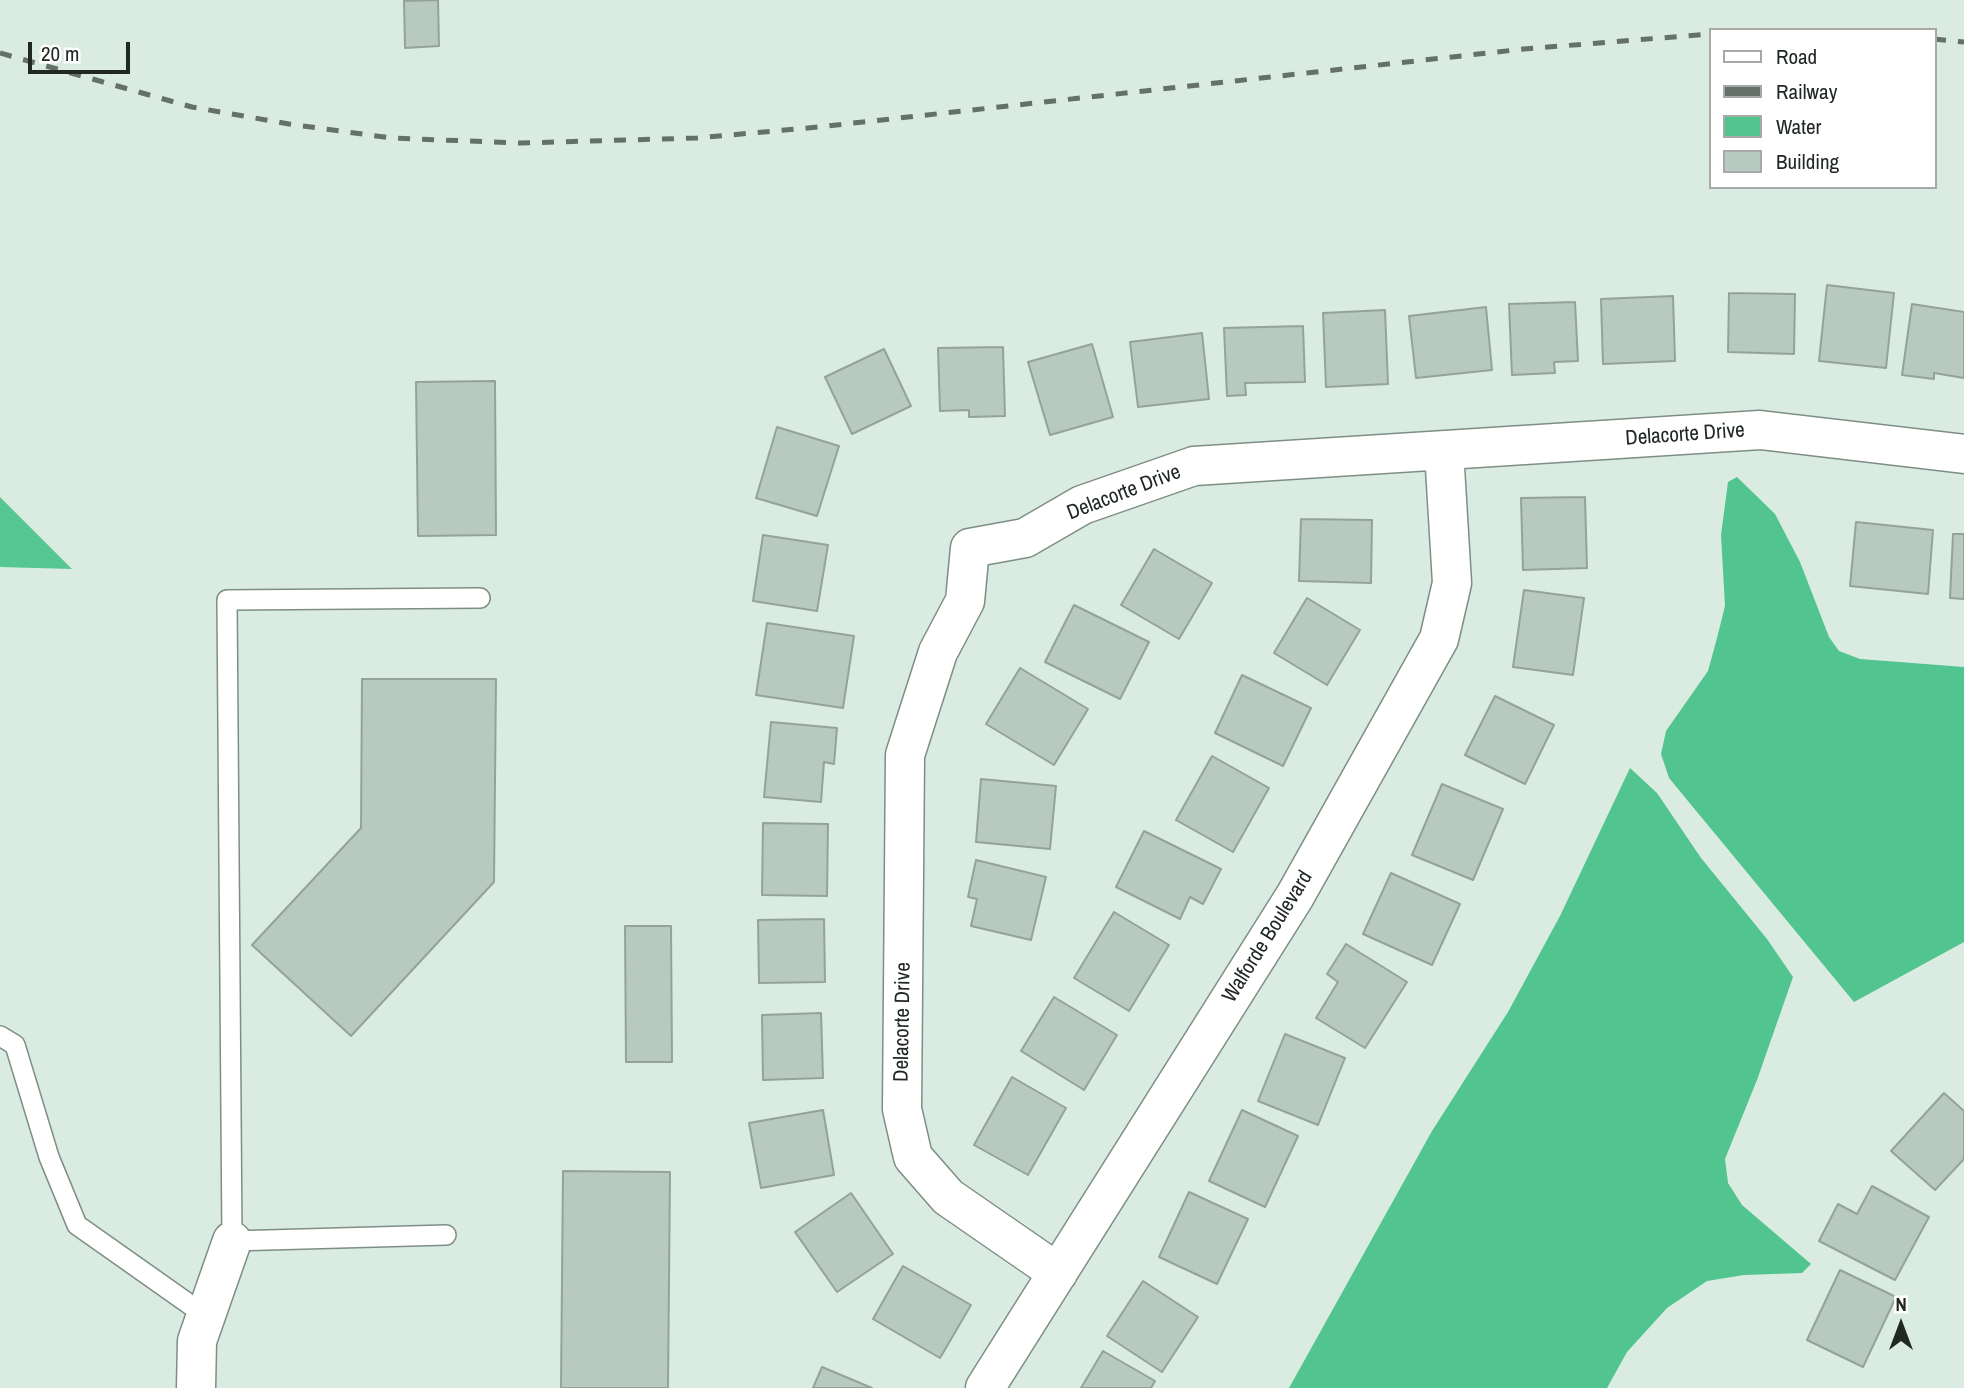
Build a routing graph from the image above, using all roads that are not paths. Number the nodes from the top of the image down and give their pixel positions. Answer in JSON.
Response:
{"nodes":[{"id":1,"x":1444,"y":452,"type":"junction"},
{"id":2,"x":1964,"y":454,"type":"edge"},
{"id":3,"x":480,"y":598,"type":"dead end"},
{"id":4,"x":0,"y":1036,"type":"edge"},
{"id":5,"x":446,"y":1235,"type":"dead end"},
{"id":6,"x":232,"y":1241,"type":"junction"},
{"id":7,"x":1058,"y":1273,"type":"junction"},
{"id":8,"x":206,"y":1316,"type":"junction"},
{"id":9,"x":196,"y":1388,"type":"edge"},
{"id":10,"x":985,"y":1388,"type":"edge"}],
"edges":[{"from":1,"to":2,"type":"street","name":"Delacorte Drive"},
{"from":1,"to":7,"type":"street","name":"Walforde Boulevard"},
{"from":1,"to":7,"type":"street","name":"Delacorte Drive"},
{"from":3,"to":6,"type":"lane"},
{"from":4,"to":8,"type":"lane"},
{"from":5,"to":6,"type":"lane"},
{"from":6,"to":8,"type":"street"},
{"from":7,"to":10,"type":"street","name":"Walforde Boulevard"},
{"from":8,"to":9,"type":"street"}]}
